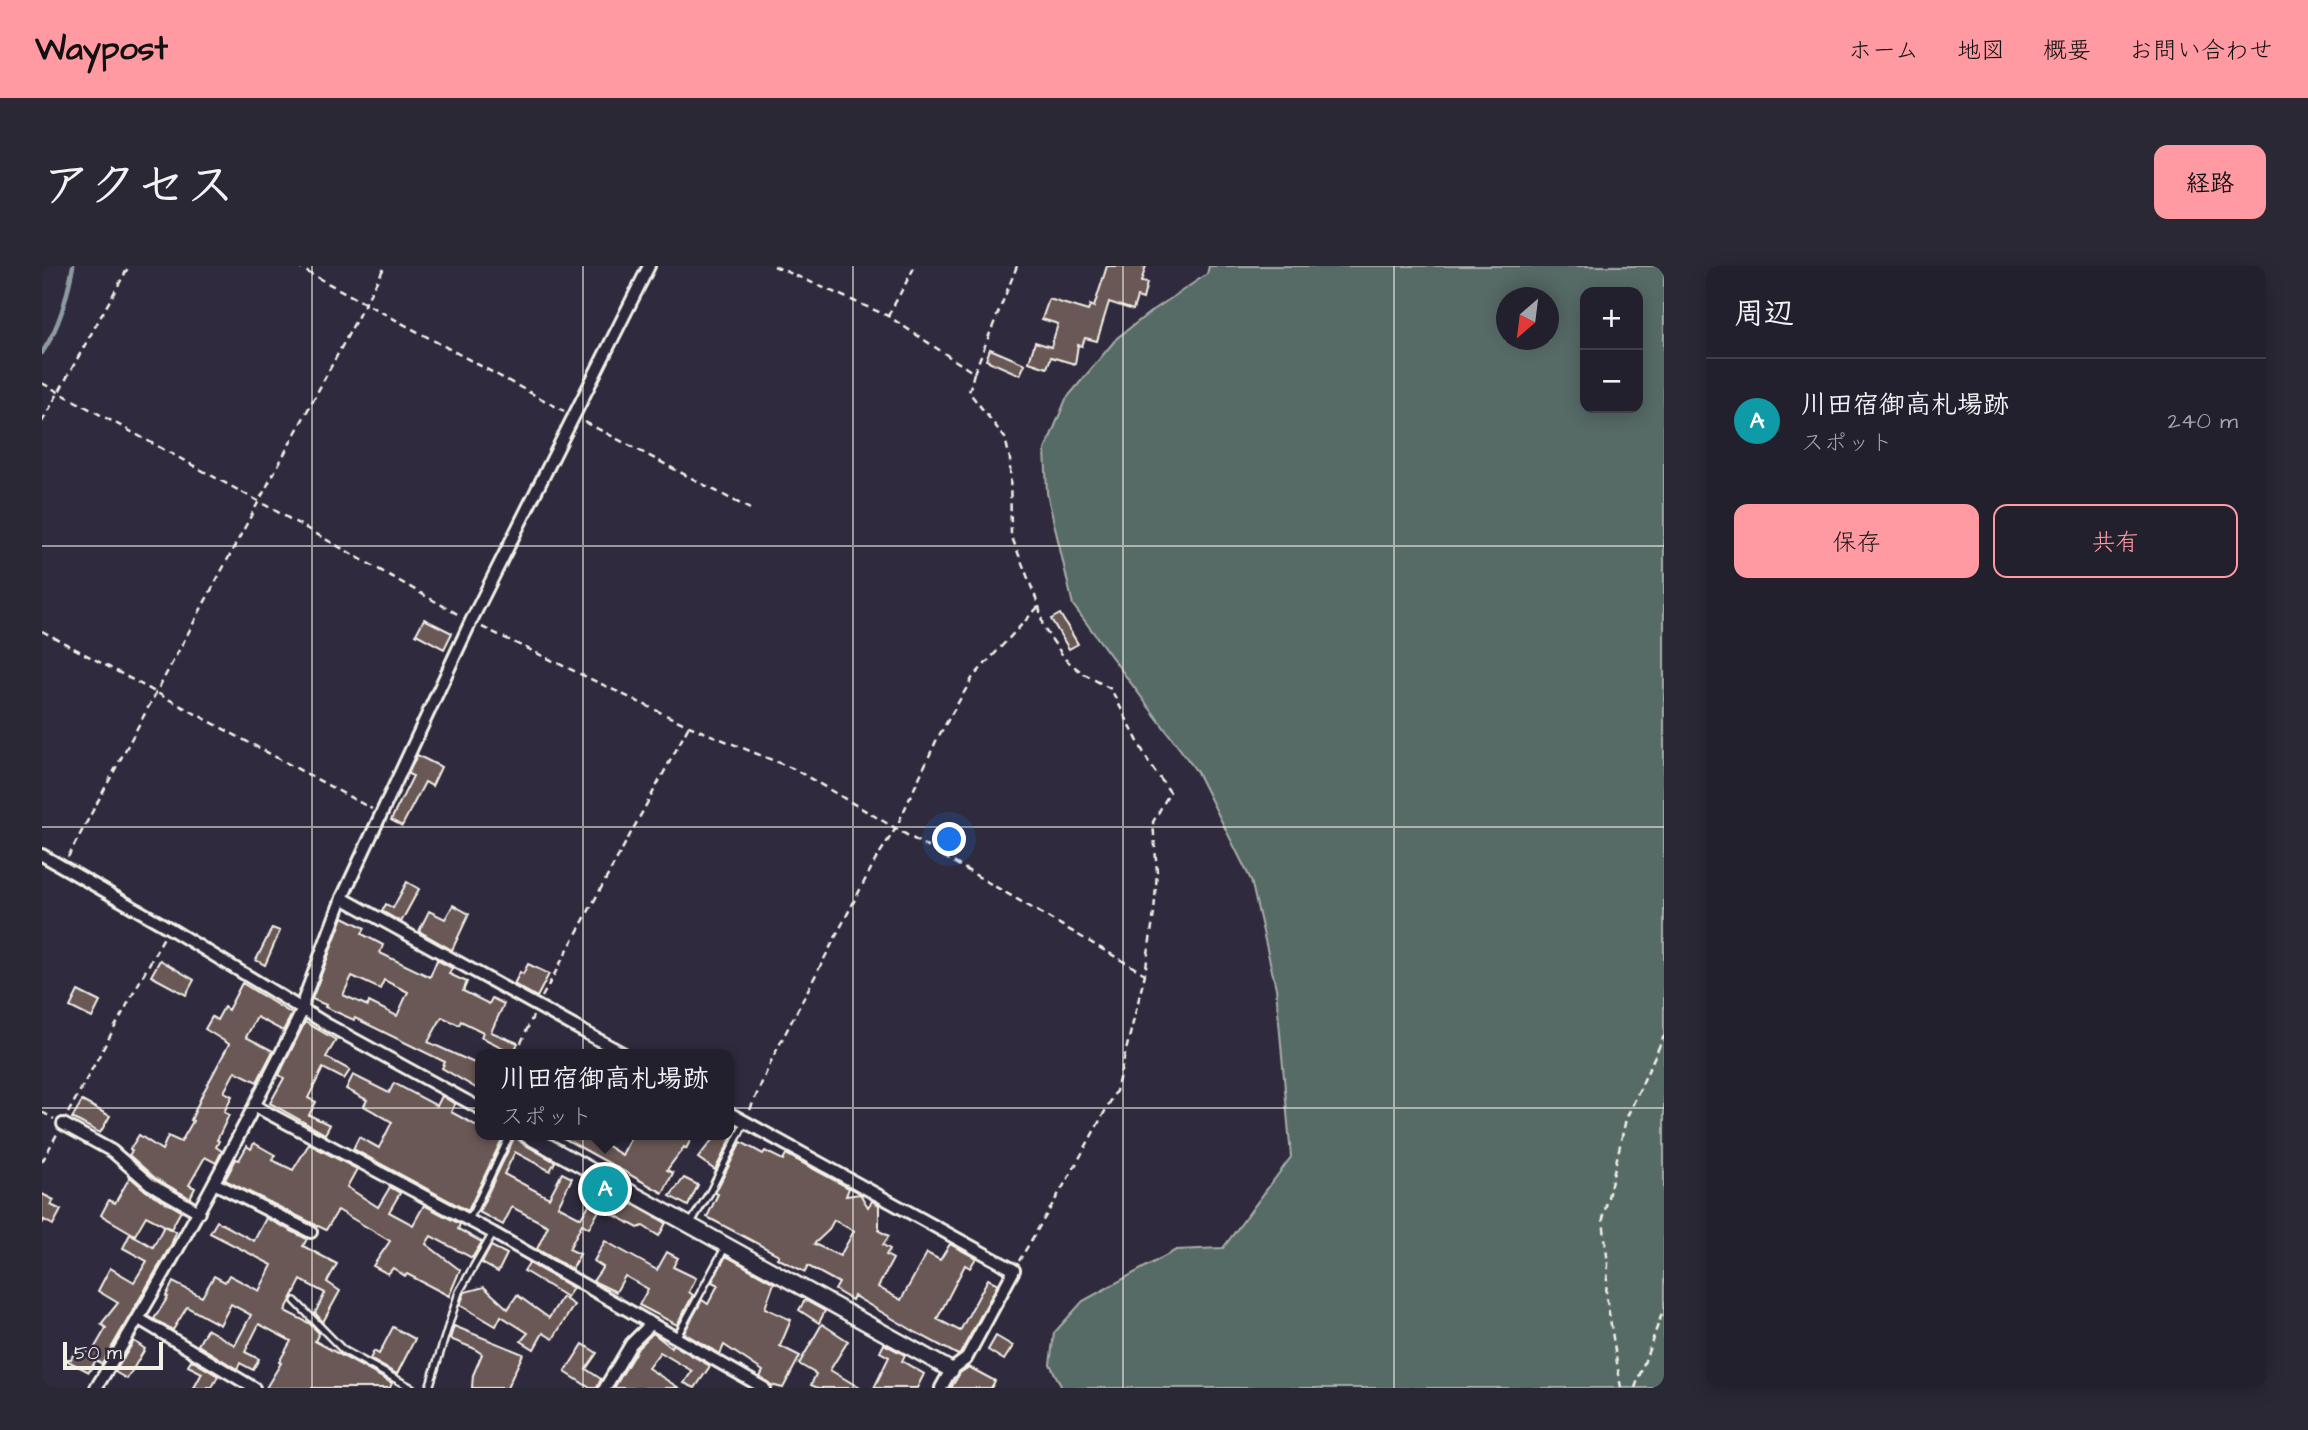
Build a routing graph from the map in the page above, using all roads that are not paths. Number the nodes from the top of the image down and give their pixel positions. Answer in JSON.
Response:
{"nodes":[{"id":1,"x":649,"y":266,"type":"edge"},
{"id":2,"x":42,"y":855,"type":"edge"},
{"id":3,"x":342,"y":898,"type":"junction"},
{"id":4,"x":303,"y":1009,"type":"junction"},
{"id":5,"x":615,"y":1049,"type":"edge"},
{"id":6,"x":255,"y":1106,"type":"junction"},
{"id":7,"x":475,"y":1106,"type":"edge"},
{"id":8,"x":734,"y":1116,"type":"edge"},
{"id":9,"x":745,"y":1122,"type":"junction"},
{"id":10,"x":63,"y":1124,"type":"road end"},
{"id":11,"x":508,"y":1140,"type":"edge"},
{"id":12,"x":536,"y":1140,"type":"edge"},
{"id":13,"x":214,"y":1183,"type":"junction"},
{"id":14,"x":199,"y":1212,"type":"junction"},
{"id":15,"x":469,"y":1220,"type":"junction"},
{"id":16,"x":690,"y":1224,"type":"junction"},
{"id":17,"x":311,"y":1232,"type":"dead end"},
{"id":18,"x":493,"y":1233,"type":"junction"},
{"id":19,"x":726,"y":1245,"type":"junction"},
{"id":20,"x":295,"y":1301,"type":"dead end"},
{"id":21,"x":139,"y":1319,"type":"junction"},
{"id":22,"x":651,"y":1324,"type":"junction"},
{"id":23,"x":676,"y":1338,"type":"junction"},
{"id":24,"x":951,"y":1370,"type":"junction"},
{"id":25,"x":96,"y":1388,"type":"edge"},
{"id":26,"x":254,"y":1388,"type":"edge"},
{"id":27,"x":412,"y":1388,"type":"edge"},
{"id":28,"x":429,"y":1388,"type":"edge"},
{"id":29,"x":605,"y":1388,"type":"edge"},
{"id":30,"x":764,"y":1388,"type":"edge"},
{"id":31,"x":941,"y":1388,"type":"edge"}],
"edges":[{"from":1,"to":3,"type":"street"},
{"from":2,"to":4,"type":"street"},
{"from":3,"to":4,"type":"street"},
{"from":3,"to":5,"type":"street"},
{"from":4,"to":6,"type":"street"},
{"from":4,"to":7,"type":"street"},
{"from":6,"to":13,"type":"street"},
{"from":6,"to":15,"type":"street"},
{"from":8,"to":9,"type":"street"},
{"from":9,"to":16,"type":"lane"},
{"from":9,"to":24,"type":"street"},
{"from":10,"to":14,"type":"street"},
{"from":11,"to":15,"type":"lane"},
{"from":12,"to":16,"type":"street"},
{"from":13,"to":14,"type":"street"},
{"from":13,"to":17,"type":"street"},
{"from":14,"to":21,"type":"street"},
{"from":15,"to":18,"type":"street"},
{"from":16,"to":19,"type":"street"},
{"from":18,"to":22,"type":"street"},
{"from":18,"to":28,"type":"lane"},
{"from":19,"to":23,"type":"lane"},
{"from":19,"to":24,"type":"street"},
{"from":20,"to":27,"type":"lane"},
{"from":21,"to":25,"type":"street"},
{"from":21,"to":26,"type":"street"},
{"from":22,"to":23,"type":"street"},
{"from":22,"to":29,"type":"street"},
{"from":23,"to":30,"type":"street"},
{"from":24,"to":31,"type":"street"}]}
